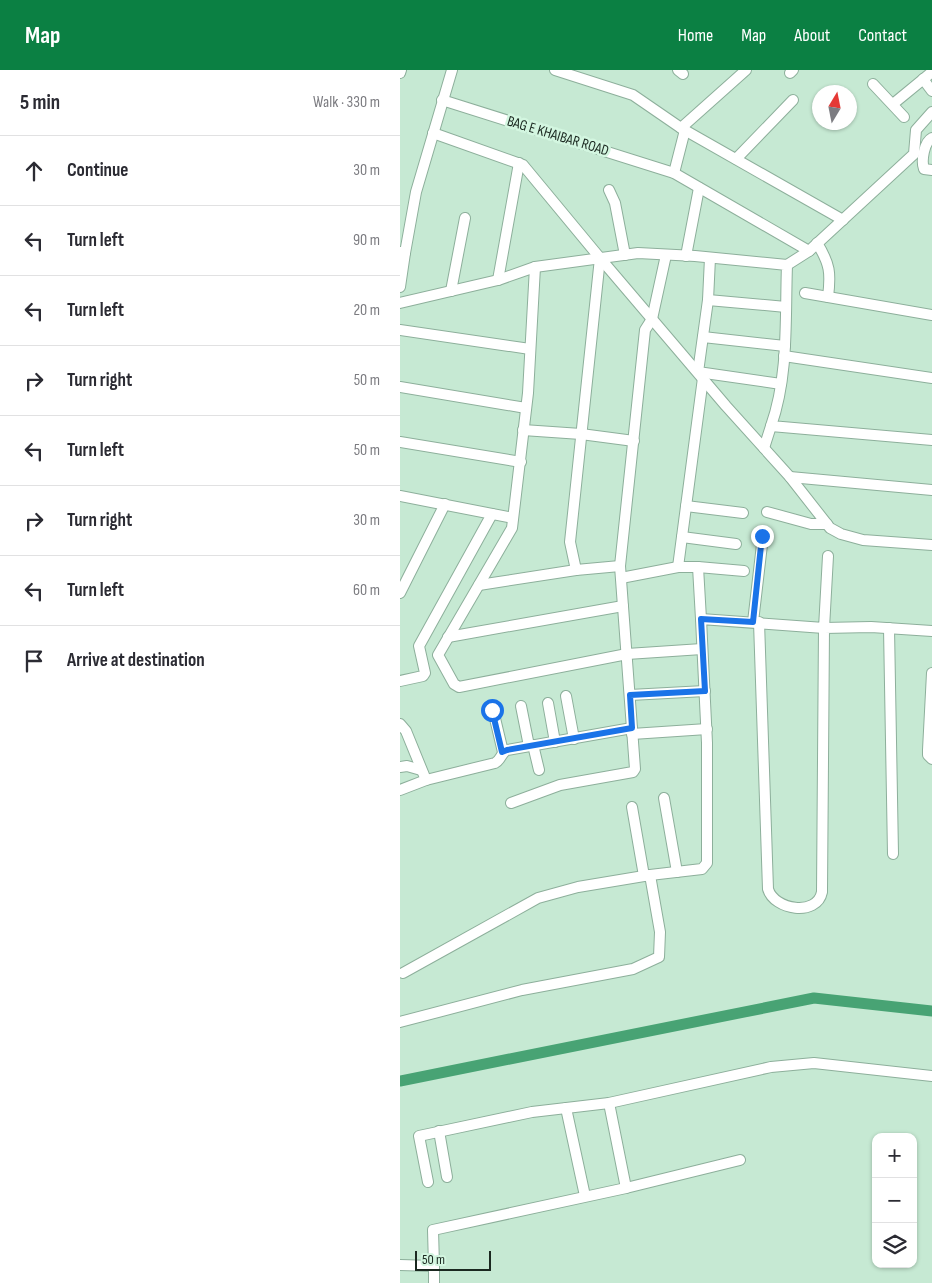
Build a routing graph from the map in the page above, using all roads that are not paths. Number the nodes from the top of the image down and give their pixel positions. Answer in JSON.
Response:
{"nodes":[{"id":1,"x":441,"y":70,"type":"edge"},
{"id":2,"x":555,"y":70,"type":"edge"},
{"id":3,"x":746,"y":70,"type":"edge"},
{"id":4,"x":932,"y":72,"type":"edge"},
{"id":5,"x":450,"y":74,"type":"edge"},
{"id":6,"x":923,"y":79,"type":"junction"},
{"id":7,"x":874,"y":84,"type":"dead end"},
{"id":8,"x":932,"y":91,"type":"edge"},
{"id":9,"x":442,"y":100,"type":"junction"},
{"id":10,"x":793,"y":100,"type":"dead end"},
{"id":11,"x":893,"y":104,"type":"junction"},
{"id":12,"x":932,"y":112,"type":"edge"},
{"id":13,"x":904,"y":117,"type":"dead end"},
{"id":14,"x":683,"y":129,"type":"junction"},
{"id":15,"x":433,"y":133,"type":"junction"},
{"id":16,"x":932,"y":138,"type":"edge"},
{"id":17,"x":736,"y":159,"type":"junction"},
{"id":18,"x":519,"y":163,"type":"junction"},
{"id":19,"x":932,"y":170,"type":"edge"},
{"id":20,"x":674,"y":173,"type":"junction"},
{"id":21,"x":699,"y":188,"type":"junction"},
{"id":22,"x":609,"y":190,"type":"dead end"},
{"id":23,"x":464,"y":218,"type":"dead end"},
{"id":24,"x":843,"y":220,"type":"junction"},
{"id":25,"x":813,"y":247,"type":"junction"},
{"id":26,"x":402,"y":253,"type":"edge"},
{"id":27,"x":625,"y":255,"type":"junction"},
{"id":28,"x":666,"y":255,"type":"junction"},
{"id":29,"x":686,"y":256,"type":"junction"},
{"id":30,"x":600,"y":258,"type":"junction"},
{"id":31,"x":710,"y":258,"type":"junction"},
{"id":32,"x":787,"y":265,"type":"junction"},
{"id":33,"x":535,"y":267,"type":"junction"},
{"id":34,"x":498,"y":280,"type":"junction"},
{"id":35,"x":400,"y":284,"type":"edge"},
{"id":36,"x":451,"y":291,"type":"junction"},
{"id":37,"x":805,"y":293,"type":"dead end"},
{"id":38,"x":828,"y":297,"type":"junction"},
{"id":39,"x":708,"y":300,"type":"junction"},
{"id":40,"x":400,"y":303,"type":"edge"},
{"id":41,"x":786,"y":308,"type":"junction"},
{"id":42,"x":932,"y":315,"type":"edge"},
{"id":43,"x":652,"y":319,"type":"junction"},
{"id":44,"x":400,"y":330,"type":"edge"},
{"id":45,"x":703,"y":337,"type":"junction"},
{"id":46,"x":530,"y":349,"type":"junction"},
{"id":47,"x":784,"y":351,"type":"junction"},
{"id":48,"x":700,"y":375,"type":"junction"},
{"id":49,"x":932,"y":378,"type":"edge"},
{"id":50,"x":781,"y":384,"type":"junction"},
{"id":51,"x":400,"y":387,"type":"edge"},
{"id":52,"x":526,"y":408,"type":"junction"},
{"id":53,"x":771,"y":426,"type":"junction"},
{"id":54,"x":524,"y":430,"type":"junction"},
{"id":55,"x":581,"y":434,"type":"junction"},
{"id":56,"x":932,"y":440,"type":"edge"},
{"id":57,"x":634,"y":441,"type":"junction"},
{"id":58,"x":400,"y":442,"type":"edge"},
{"id":59,"x":764,"y":448,"type":"junction"},
{"id":60,"x":521,"y":462,"type":"junction"},
{"id":61,"x":790,"y":478,"type":"junction"},
{"id":62,"x":932,"y":490,"type":"edge"},
{"id":63,"x":400,"y":496,"type":"edge"},
{"id":64,"x":445,"y":504,"type":"junction"},
{"id":65,"x":686,"y":506,"type":"junction"},
{"id":66,"x":767,"y":512,"type":"dead end"},
{"id":67,"x":492,"y":514,"type":"junction"},
{"id":68,"x":744,"y":514,"type":"dead end"},
{"id":69,"x":513,"y":518,"type":"junction"},
{"id":70,"x":827,"y":524,"type":"junction"},
{"id":71,"x":762,"y":536,"type":"dead end"},
{"id":72,"x":682,"y":537,"type":"junction"},
{"id":73,"x":736,"y":544,"type":"dead end"},
{"id":74,"x":932,"y":545,"type":"edge"},
{"id":75,"x":828,"y":556,"type":"dead end"},
{"id":76,"x":620,"y":566,"type":"junction"},
{"id":77,"x":678,"y":567,"type":"junction"},
{"id":78,"x":698,"y":567,"type":"junction"},
{"id":79,"x":576,"y":570,"type":"junction"},
{"id":80,"x":744,"y":572,"type":"dead end"},
{"id":81,"x":621,"y":578,"type":"junction"},
{"id":82,"x":479,"y":585,"type":"junction"},
{"id":83,"x":400,"y":593,"type":"edge"},
{"id":84,"x":623,"y":606,"type":"junction"},
{"id":85,"x":701,"y":619,"type":"junction"},
{"id":86,"x":756,"y":622,"type":"junction"},
{"id":87,"x":824,"y":628,"type":"junction"},
{"id":88,"x":889,"y":628,"type":"junction"},
{"id":89,"x":932,"y":631,"type":"edge"},
{"id":90,"x":448,"y":637,"type":"junction"},
{"id":91,"x":702,"y":649,"type":"junction"},
{"id":92,"x":627,"y":654,"type":"junction"},
{"id":93,"x":932,"y":673,"type":"edge"},
{"id":94,"x":400,"y":681,"type":"edge"},
{"id":95,"x":705,"y":691,"type":"junction"},
{"id":96,"x":630,"y":695,"type":"junction"},
{"id":97,"x":566,"y":696,"type":"dead end"},
{"id":98,"x":548,"y":703,"type":"dead end"},
{"id":99,"x":521,"y":706,"type":"dead end"},
{"id":100,"x":492,"y":710,"type":"dead end"},
{"id":101,"x":400,"y":724,"type":"edge"},
{"id":102,"x":707,"y":729,"type":"junction"},
{"id":103,"x":632,"y":731,"type":"junction"},
{"id":104,"x":574,"y":739,"type":"junction"},
{"id":105,"x":555,"y":742,"type":"junction"},
{"id":106,"x":531,"y":746,"type":"junction"},
{"id":107,"x":502,"y":752,"type":"junction"},
{"id":108,"x":932,"y":759,"type":"edge"},
{"id":109,"x":400,"y":768,"type":"edge"},
{"id":110,"x":422,"y":770,"type":"junction"},
{"id":111,"x":539,"y":770,"type":"dead end"},
{"id":112,"x":426,"y":780,"type":"junction"},
{"id":113,"x":400,"y":790,"type":"edge"},
{"id":114,"x":664,"y":798,"type":"dead end"},
{"id":115,"x":511,"y":803,"type":"dead end"},
{"id":116,"x":632,"y":807,"type":"dead end"},
{"id":117,"x":893,"y":854,"type":"dead end"},
{"id":118,"x":677,"y":872,"type":"junction"},
{"id":119,"x":647,"y":875,"type":"junction"},
{"id":120,"x":403,"y":973,"type":"dead end"},
{"id":121,"x":400,"y":1022,"type":"edge"},
{"id":122,"x":932,"y":1076,"type":"edge"},
{"id":123,"x":609,"y":1103,"type":"junction"},
{"id":124,"x":566,"y":1108,"type":"junction"},
{"id":125,"x":439,"y":1131,"type":"junction"},
{"id":126,"x":740,"y":1160,"type":"dead end"},
{"id":127,"x":447,"y":1177,"type":"dead end"},
{"id":128,"x":428,"y":1182,"type":"dead end"},
{"id":129,"x":626,"y":1188,"type":"junction"},
{"id":130,"x":585,"y":1196,"type":"junction"},
{"id":131,"x":400,"y":1265,"type":"edge"},
{"id":132,"x":434,"y":1266,"type":"junction"},
{"id":133,"x":434,"y":1283,"type":"edge"}],
"edges":[{"from":1,"to":5,"type":"street"},
{"from":2,"to":14,"type":"street"},
{"from":3,"to":14,"type":"street"},
{"from":4,"to":6,"type":"street"},
{"from":5,"to":9,"type":"street"},
{"from":6,"to":8,"type":"street"},
{"from":6,"to":11,"type":"street"},
{"from":7,"to":11,"type":"street"},
{"from":9,"to":15,"type":"street"},
{"from":9,"to":20,"type":"street","name":"BAG E KHAIBAR ROAD"},
{"from":10,"to":17,"type":"street"},
{"from":11,"to":13,"type":"street"},
{"from":12,"to":24,"type":"street"},
{"from":14,"to":17,"type":"street"},
{"from":14,"to":20,"type":"street"},
{"from":15,"to":18,"type":"street"},
{"from":15,"to":26,"type":"street"},
{"from":16,"to":19,"type":"street"},
{"from":17,"to":24,"type":"street"},
{"from":18,"to":30,"type":"street"},
{"from":18,"to":34,"type":"street"},
{"from":20,"to":21,"type":"street","name":"BAG E KHAIBAR ROAD"},
{"from":21,"to":25,"type":"street","name":"BAG E KHAIBAR ROAD"},
{"from":21,"to":29,"type":"street"},
{"from":22,"to":27,"type":"street"},
{"from":23,"to":36,"type":"street"},
{"from":24,"to":25,"type":"street"},
{"from":25,"to":32,"type":"street"},
{"from":25,"to":38,"type":"street"},
{"from":26,"to":35,"type":"street"},
{"from":27,"to":28,"type":"street"},
{"from":27,"to":30,"type":"street"},
{"from":28,"to":29,"type":"street"},
{"from":28,"to":43,"type":"street"},
{"from":29,"to":31,"type":"street"},
{"from":30,"to":33,"type":"street"},
{"from":30,"to":43,"type":"street"},
{"from":30,"to":55,"type":"street"},
{"from":31,"to":32,"type":"street"},
{"from":31,"to":39,"type":"street"},
{"from":32,"to":41,"type":"street"},
{"from":33,"to":34,"type":"street"},
{"from":33,"to":46,"type":"street"},
{"from":34,"to":36,"type":"street"},
{"from":36,"to":40,"type":"street"},
{"from":37,"to":38,"type":"street"},
{"from":38,"to":42,"type":"street"},
{"from":39,"to":41,"type":"street"},
{"from":39,"to":45,"type":"street"},
{"from":41,"to":47,"type":"street"},
{"from":43,"to":48,"type":"street"},
{"from":43,"to":57,"type":"street"},
{"from":44,"to":46,"type":"street"},
{"from":45,"to":47,"type":"street"},
{"from":45,"to":48,"type":"street"},
{"from":46,"to":52,"type":"street"},
{"from":47,"to":49,"type":"street"},
{"from":47,"to":50,"type":"street"},
{"from":48,"to":50,"type":"street"},
{"from":48,"to":59,"type":"street"},
{"from":48,"to":65,"type":"street"},
{"from":50,"to":53,"type":"street"},
{"from":51,"to":52,"type":"street"},
{"from":52,"to":54,"type":"street"},
{"from":53,"to":56,"type":"street"},
{"from":53,"to":59,"type":"street"},
{"from":54,"to":55,"type":"street"},
{"from":54,"to":60,"type":"street"},
{"from":55,"to":57,"type":"street"},
{"from":55,"to":79,"type":"street"},
{"from":57,"to":76,"type":"street"},
{"from":58,"to":60,"type":"street"},
{"from":59,"to":61,"type":"street"},
{"from":60,"to":69,"type":"street"},
{"from":61,"to":62,"type":"street"},
{"from":61,"to":70,"type":"street"},
{"from":63,"to":64,"type":"street"},
{"from":64,"to":67,"type":"street"},
{"from":64,"to":83,"type":"street"},
{"from":65,"to":68,"type":"street"},
{"from":65,"to":72,"type":"street"},
{"from":66,"to":70,"type":"street"},
{"from":67,"to":69,"type":"street"},
{"from":67,"to":94,"type":"street"},
{"from":69,"to":82,"type":"street"},
{"from":70,"to":74,"type":"street"},
{"from":71,"to":86,"type":"street"},
{"from":72,"to":73,"type":"street"},
{"from":72,"to":77,"type":"street"},
{"from":75,"to":87,"type":"street"},
{"from":76,"to":79,"type":"street"},
{"from":76,"to":81,"type":"street"},
{"from":77,"to":78,"type":"street"},
{"from":77,"to":81,"type":"street"},
{"from":78,"to":80,"type":"street"},
{"from":78,"to":85,"type":"street"},
{"from":79,"to":82,"type":"street"},
{"from":81,"to":84,"type":"street"},
{"from":82,"to":90,"type":"street"},
{"from":84,"to":90,"type":"street"},
{"from":84,"to":92,"type":"street"},
{"from":85,"to":86,"type":"street"},
{"from":85,"to":91,"type":"street"},
{"from":86,"to":87,"type":"street"},
{"from":86,"to":87,"type":"street"},
{"from":87,"to":88,"type":"street"},
{"from":88,"to":89,"type":"street"},
{"from":88,"to":117,"type":"street"},
{"from":90,"to":92,"type":"street"},
{"from":91,"to":92,"type":"street"},
{"from":91,"to":95,"type":"street"},
{"from":92,"to":96,"type":"street"},
{"from":93,"to":108,"type":"street"},
{"from":95,"to":96,"type":"street"},
{"from":95,"to":102,"type":"street"},
{"from":96,"to":103,"type":"street"},
{"from":97,"to":104,"type":"street"},
{"from":98,"to":105,"type":"street"},
{"from":99,"to":106,"type":"street"},
{"from":100,"to":107,"type":"street"},
{"from":101,"to":110,"type":"street"},
{"from":102,"to":103,"type":"street"},
{"from":102,"to":118,"type":"street"},
{"from":103,"to":104,"type":"street"},
{"from":103,"to":115,"type":"street"},
{"from":104,"to":105,"type":"street"},
{"from":105,"to":106,"type":"street"},
{"from":106,"to":107,"type":"street"},
{"from":106,"to":111,"type":"street"},
{"from":107,"to":112,"type":"street"},
{"from":109,"to":110,"type":"street"},
{"from":110,"to":112,"type":"street"},
{"from":112,"to":113,"type":"street"},
{"from":114,"to":118,"type":"street"},
{"from":116,"to":119,"type":"street"},
{"from":118,"to":119,"type":"street"},
{"from":119,"to":120,"type":"street"},
{"from":119,"to":121,"type":"street"},
{"from":122,"to":123,"type":"street"},
{"from":123,"to":124,"type":"street"},
{"from":123,"to":129,"type":"street"},
{"from":124,"to":125,"type":"street"},
{"from":124,"to":130,"type":"street"},
{"from":125,"to":127,"type":"street"},
{"from":125,"to":128,"type":"street"},
{"from":126,"to":129,"type":"street"},
{"from":129,"to":130,"type":"street"},
{"from":130,"to":132,"type":"street"},
{"from":131,"to":132,"type":"street"},
{"from":132,"to":133,"type":"street"}]}
